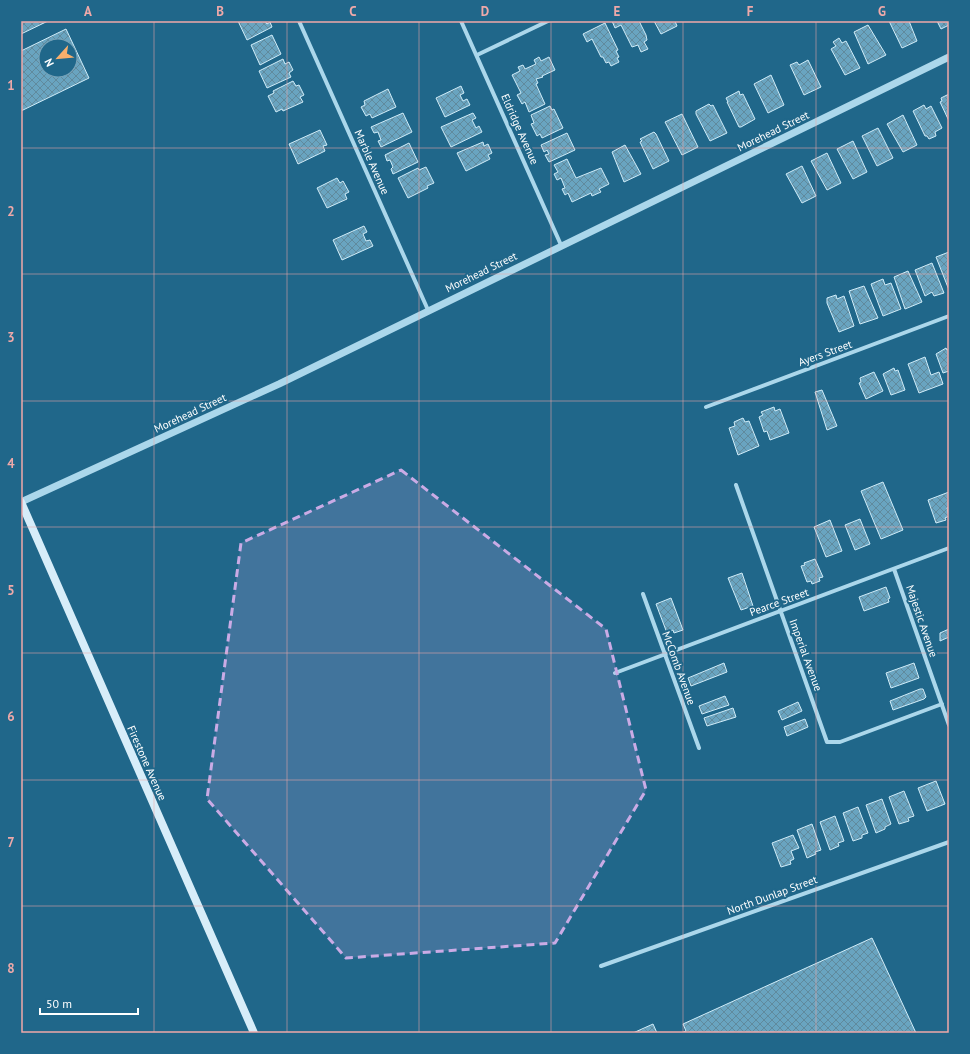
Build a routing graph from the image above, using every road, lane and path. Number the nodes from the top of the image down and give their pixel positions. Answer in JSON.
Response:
{"nodes":[{"id":1,"x":299,"y":21,"type":"edge"},
{"id":2,"x":461,"y":21,"type":"edge"},
{"id":3,"x":548,"y":21,"type":"edge"},
{"id":4,"x":477,"y":55,"type":"junction"},
{"id":5,"x":949,"y":57,"type":"edge"},
{"id":6,"x":561,"y":245,"type":"junction"},
{"id":7,"x":428,"y":310,"type":"junction"},
{"id":8,"x":949,"y":316,"type":"edge"},
{"id":9,"x":706,"y":407,"type":"dead end"},
{"id":10,"x":736,"y":485,"type":"dead end"},
{"id":11,"x":21,"y":502,"type":"edge"},
{"id":12,"x":949,"y":548,"type":"edge"},
{"id":13,"x":894,"y":569,"type":"junction"},
{"id":14,"x":643,"y":594,"type":"dead end"},
{"id":15,"x":780,"y":611,"type":"junction"},
{"id":16,"x":664,"y":654,"type":"junction"},
{"id":17,"x":615,"y":673,"type":"dead end"},
{"id":18,"x":942,"y":704,"type":"junction"},
{"id":19,"x":949,"y":725,"type":"edge"},
{"id":20,"x":699,"y":748,"type":"dead end"},
{"id":21,"x":949,"y":842,"type":"edge"},
{"id":22,"x":601,"y":966,"type":"dead end"},
{"id":23,"x":254,"y":1033,"type":"edge"}],
"edges":[{"from":1,"to":7,"type":"street","name":"Marble Avenue"},
{"from":2,"to":4,"type":"street","name":"Eldridge Avenue"},
{"from":3,"to":4,"type":"street"},
{"from":4,"to":6,"type":"street","name":"Eldridge Avenue"},
{"from":5,"to":6,"type":"street","name":"Morehead Street"},
{"from":6,"to":7,"type":"street","name":"Morehead Street"},
{"from":7,"to":11,"type":"street","name":"Morehead Street"},
{"from":8,"to":9,"type":"street","name":"Ayers Street"},
{"from":10,"to":15,"type":"street","name":"Imperial Avenue"},
{"from":11,"to":23,"type":"main road","name":"Firestone Avenue"},
{"from":12,"to":13,"type":"street","name":"Pearce Street"},
{"from":13,"to":15,"type":"street","name":"Pearce Street"},
{"from":13,"to":18,"type":"street","name":"Majestic Avenue"},
{"from":14,"to":16,"type":"street","name":"McComb Avenue"},
{"from":15,"to":16,"type":"street","name":"Pearce Street"},
{"from":15,"to":18,"type":"street","name":"Imperial Avenue"},
{"from":16,"to":17,"type":"street","name":"Pearce Street"},
{"from":16,"to":20,"type":"street","name":"McComb Avenue"},
{"from":18,"to":19,"type":"street","name":"Majestic Avenue"},
{"from":21,"to":22,"type":"street","name":"North Dunlap Street"}]}
